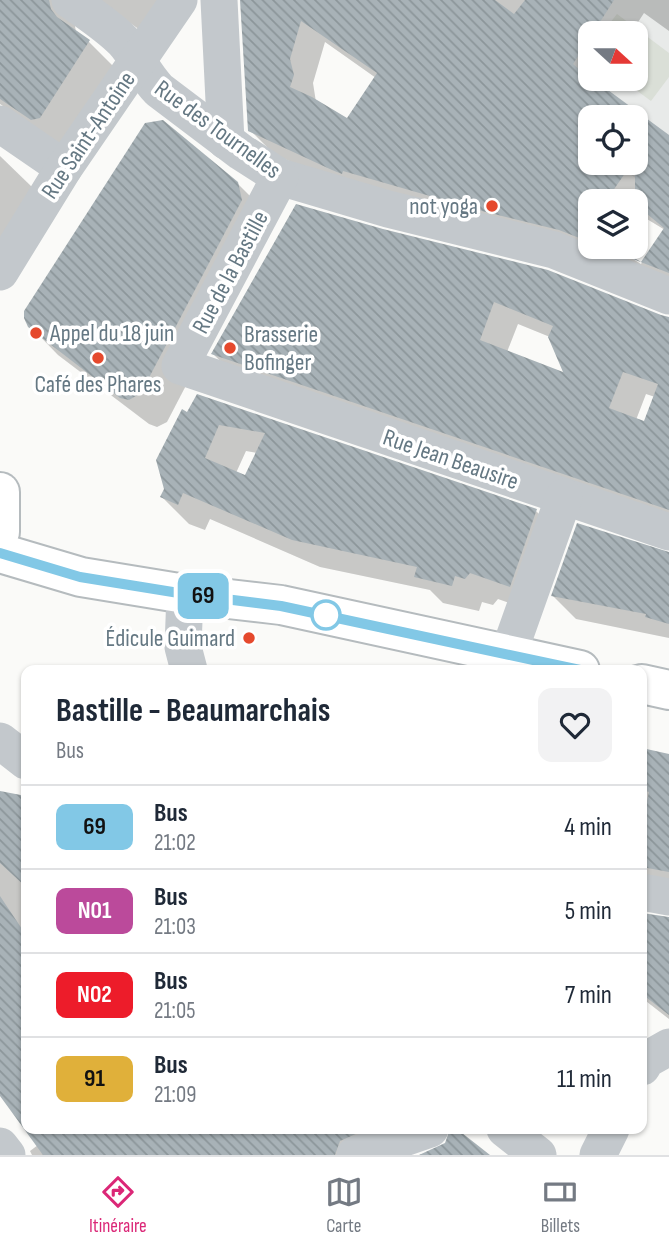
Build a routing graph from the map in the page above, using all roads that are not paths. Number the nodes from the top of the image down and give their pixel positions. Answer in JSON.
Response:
{"nodes":[{"id":1,"x":70,"y":0,"type":"edge"},
{"id":2,"x":179,"y":0,"type":"edge"},
{"id":3,"x":219,"y":0,"type":"edge"},
{"id":4,"x":138,"y":61,"type":"junction"},
{"id":5,"x":0,"y":124,"type":"edge"},
{"id":6,"x":226,"y":141,"type":"junction"},
{"id":7,"x":64,"y":168,"type":"junction"},
{"id":8,"x":280,"y":177,"type":"junction"},
{"id":9,"x":0,"y":272,"type":"edge"},
{"id":10,"x":669,"y":296,"type":"edge"},
{"id":11,"x":180,"y":366,"type":"joint"},
{"id":12,"x":0,"y":492,"type":"edge"},
{"id":13,"x":564,"y":497,"type":"junction"},
{"id":14,"x":669,"y":532,"type":"edge"},
{"id":15,"x":0,"y":533,"type":"edge"},
{"id":16,"x":0,"y":554,"type":"edge"},
{"id":17,"x":185,"y":594,"type":"junction"},
{"id":18,"x":508,"y":655,"type":"junction"},
{"id":19,"x":188,"y":665,"type":"edge"},
{"id":20,"x":556,"y":665,"type":"edge"},
{"id":21,"x":647,"y":685,"type":"edge"},
{"id":22,"x":669,"y":690,"type":"edge"},
{"id":23,"x":0,"y":741,"type":"edge"},
{"id":24,"x":21,"y":757,"type":"edge"},
{"id":25,"x":647,"y":893,"type":"edge"},
{"id":26,"x":669,"y":897,"type":"edge"},
{"id":27,"x":415,"y":1134,"type":"edge"},
{"id":28,"x":511,"y":1134,"type":"edge"},
{"id":29,"x":608,"y":1134,"type":"edge"},
{"id":30,"x":0,"y":1146,"type":"edge"},
{"id":31,"x":7,"y":1155,"type":"edge"},
{"id":32,"x":355,"y":1155,"type":"edge"},
{"id":33,"x":538,"y":1155,"type":"edge"},
{"id":34,"x":598,"y":1155,"type":"edge"}],
"edges":[{"from":1,"to":4,"type":"street","name":"Rue des Tournelles"},
{"from":2,"to":4,"type":"street","name":"Rue Saint-Antoine"},
{"from":3,"to":6,"type":"street"},
{"from":4,"to":6,"type":"street","name":"Rue des Tournelles"},
{"from":4,"to":7,"type":"street","name":"Rue Saint-Antoine"},
{"from":5,"to":7,"type":"street"},
{"from":6,"to":8,"type":"street","name":"Rue des Tournelles"},
{"from":7,"to":9,"type":"street","name":"Rue Saint-Antoine"},
{"from":8,"to":10,"type":"street","name":"Rue des Tournelles"},
{"from":8,"to":11,"type":"street","name":"Rue de la Bastille"},
{"from":11,"to":13,"type":"street","name":"Rue Jean Beausire"},
{"from":12,"to":15,"type":"main road"},
{"from":13,"to":14,"type":"street","name":"Rue Jean Beausire"},
{"from":13,"to":18,"type":"street"},
{"from":16,"to":17,"type":"main road"},
{"from":17,"to":18,"type":"main road"},
{"from":17,"to":19,"type":"street"},
{"from":18,"to":20,"type":"main road"},
{"from":21,"to":22,"type":"main road"},
{"from":23,"to":24,"type":"street"},
{"from":25,"to":26,"type":"street"},
{"from":27,"to":32,"type":"street"},
{"from":28,"to":33,"type":"street"},
{"from":29,"to":34,"type":"street"},
{"from":30,"to":31,"type":"street"}]}
